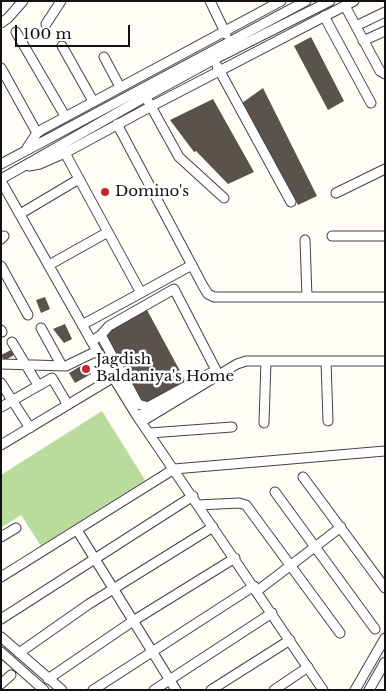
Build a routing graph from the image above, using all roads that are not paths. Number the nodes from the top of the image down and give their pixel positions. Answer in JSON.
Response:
{"nodes":[{"id":1,"x":23,"y":1,"type":"edge"},
{"id":2,"x":61,"y":1,"type":"edge"},
{"id":3,"x":210,"y":1,"type":"edge"},
{"id":4,"x":281,"y":1,"type":"edge"},
{"id":5,"x":306,"y":1,"type":"edge"},
{"id":6,"x":330,"y":1,"type":"edge"},
{"id":7,"x":354,"y":1,"type":"edge"},
{"id":8,"x":345,"y":6,"type":"junction"},
{"id":9,"x":1,"y":11,"type":"edge"},
{"id":10,"x":385,"y":12,"type":"edge"},
{"id":11,"x":324,"y":16,"type":"junction"},
{"id":12,"x":4,"y":21,"type":"edge"},
{"id":13,"x":46,"y":24,"type":"dead end"},
{"id":14,"x":356,"y":26,"type":"junction"},
{"id":15,"x":224,"y":30,"type":"junction"},
{"id":16,"x":385,"y":31,"type":"edge"},
{"id":17,"x":16,"y":32,"type":"dead end"},
{"id":18,"x":230,"y":41,"type":"junction"},
{"id":19,"x":363,"y":41,"type":"junction"},
{"id":20,"x":62,"y":46,"type":"dead end"},
{"id":21,"x":104,"y":57,"type":"dead end"},
{"id":22,"x":213,"y":60,"type":"junction"},
{"id":23,"x":1,"y":68,"type":"edge"},
{"id":24,"x":219,"y":70,"type":"junction"},
{"id":25,"x":385,"y":74,"type":"edge"},
{"id":26,"x":120,"y":87,"type":"junction"},
{"id":27,"x":145,"y":97,"type":"junction"},
{"id":28,"x":93,"y":101,"type":"junction"},
{"id":29,"x":371,"y":103,"type":"dead end"},
{"id":30,"x":150,"y":106,"type":"junction"},
{"id":31,"x":65,"y":116,"type":"junction"},
{"id":32,"x":117,"y":124,"type":"junction"},
{"id":33,"x":37,"y":133,"type":"junction"},
{"id":34,"x":25,"y":150,"type":"junction"},
{"id":35,"x":65,"y":153,"type":"junction"},
{"id":36,"x":1,"y":164,"type":"edge"},
{"id":37,"x":22,"y":167,"type":"junction"},
{"id":38,"x":385,"y":169,"type":"edge"},
{"id":39,"x":78,"y":179,"type":"junction"},
{"id":40,"x":1,"y":180,"type":"edge"},
{"id":41,"x":4,"y":192,"type":"edge"},
{"id":42,"x":336,"y":193,"type":"dead end"},
{"id":43,"x":224,"y":198,"type":"dead end"},
{"id":44,"x":291,"y":202,"type":"dead end"},
{"id":45,"x":20,"y":214,"type":"junction"},
{"id":46,"x":108,"y":232,"type":"junction"},
{"id":47,"x":332,"y":236,"type":"dead end"},
{"id":48,"x":385,"y":236,"type":"edge"},
{"id":49,"x":305,"y":240,"type":"dead end"},
{"id":50,"x":49,"y":265,"type":"junction"},
{"id":51,"x":192,"y":265,"type":"junction"},
{"id":52,"x":1,"y":266,"type":"edge"},
{"id":53,"x":141,"y":293,"type":"junction"},
{"id":54,"x":307,"y":297,"type":"junction"},
{"id":55,"x":385,"y":297,"type":"edge"},
{"id":56,"x":28,"y":315,"type":"dead end"},
{"id":57,"x":82,"y":325,"type":"junction"},
{"id":58,"x":41,"y":328,"type":"dead end"},
{"id":59,"x":101,"y":335,"type":"junction"},
{"id":60,"x":92,"y":341,"type":"junction"},
{"id":61,"x":12,"y":342,"type":"dead end"},
{"id":62,"x":97,"y":351,"type":"junction"},
{"id":63,"x":266,"y":361,"type":"junction"},
{"id":64,"x":326,"y":361,"type":"junction"},
{"id":65,"x":385,"y":361,"type":"edge"},
{"id":66,"x":1,"y":364,"type":"edge"},
{"id":67,"x":27,"y":365,"type":"junction"},
{"id":68,"x":62,"y":366,"type":"junction"},
{"id":69,"x":114,"y":377,"type":"junction"},
{"id":70,"x":1,"y":383,"type":"edge"},
{"id":71,"x":38,"y":384,"type":"junction"},
{"id":72,"x":12,"y":400,"type":"junction"},
{"id":73,"x":68,"y":405,"type":"junction"},
{"id":74,"x":1,"y":406,"type":"edge"},
{"id":75,"x":148,"y":407,"type":"junction"},
{"id":76,"x":139,"y":419,"type":"junction"},
{"id":77,"x":328,"y":421,"type":"dead end"},
{"id":78,"x":264,"y":423,"type":"dead end"},
{"id":79,"x":232,"y":427,"type":"dead end"},
{"id":80,"x":30,"y":428,"type":"junction"},
{"id":81,"x":150,"y":433,"type":"junction"},
{"id":82,"x":1,"y":445,"type":"edge"},
{"id":83,"x":385,"y":451,"type":"edge"},
{"id":84,"x":174,"y":469,"type":"junction"},
{"id":85,"x":303,"y":477,"type":"dead end"},
{"id":86,"x":275,"y":492,"type":"dead end"},
{"id":87,"x":193,"y":496,"type":"junction"},
{"id":88,"x":198,"y":504,"type":"junction"},
{"id":89,"x":213,"y":527,"type":"junction"},
{"id":90,"x":341,"y":527,"type":"junction"},
{"id":91,"x":16,"y":528,"type":"dead end"},
{"id":92,"x":77,"y":530,"type":"junction"},
{"id":93,"x":1,"y":537,"type":"edge"},
{"id":94,"x":315,"y":547,"type":"junction"},
{"id":95,"x":235,"y":558,"type":"junction"},
{"id":96,"x":95,"y":560,"type":"junction"},
{"id":97,"x":290,"y":566,"type":"junction"},
{"id":98,"x":1,"y":578,"type":"edge"},
{"id":99,"x":385,"y":588,"type":"edge"},
{"id":100,"x":113,"y":589,"type":"junction"},
{"id":101,"x":255,"y":589,"type":"junction"},
{"id":102,"x":272,"y":613,"type":"junction"},
{"id":103,"x":1,"y":619,"type":"edge"},
{"id":104,"x":133,"y":621,"type":"junction"},
{"id":105,"x":375,"y":629,"type":"dead end"},
{"id":106,"x":340,"y":634,"type":"dead end"},
{"id":107,"x":1,"y":637,"type":"edge"},
{"id":108,"x":385,"y":638,"type":"edge"},
{"id":109,"x":290,"y":640,"type":"junction"},
{"id":110,"x":152,"y":651,"type":"junction"},
{"id":111,"x":1,"y":652,"type":"edge"},
{"id":112,"x":19,"y":653,"type":"junction"},
{"id":113,"x":385,"y":662,"type":"edge"},
{"id":114,"x":308,"y":667,"type":"junction"},
{"id":115,"x":11,"y":675,"type":"dead end"},
{"id":116,"x":48,"y":679,"type":"junction"},
{"id":117,"x":169,"y":679,"type":"junction"},
{"id":118,"x":1,"y":684,"type":"edge"},
{"id":119,"x":44,"y":690,"type":"edge"},
{"id":120,"x":62,"y":690,"type":"edge"},
{"id":121,"x":93,"y":690,"type":"edge"},
{"id":122,"x":154,"y":690,"type":"edge"},
{"id":123,"x":176,"y":690,"type":"edge"},
{"id":124,"x":211,"y":690,"type":"edge"},
{"id":125,"x":274,"y":690,"type":"edge"},
{"id":126,"x":323,"y":690,"type":"edge"},
{"id":127,"x":355,"y":690,"type":"edge"},
{"id":128,"x":369,"y":690,"type":"edge"}],
"edges":[{"from":1,"to":12,"type":"street"},
{"from":2,"to":13,"type":"street"},
{"from":3,"to":15,"type":"street"},
{"from":4,"to":15,"type":"street"},
{"from":5,"to":18,"type":"street"},
{"from":6,"to":22,"type":"street"},
{"from":7,"to":8,"type":"street"},
{"from":8,"to":11,"type":"street"},
{"from":8,"to":14,"type":"street"},
{"from":9,"to":12,"type":"street"},
{"from":10,"to":14,"type":"street"},
{"from":11,"to":24,"type":"street"},
{"from":11,"to":29,"type":"street"},
{"from":14,"to":19,"type":"street"},
{"from":15,"to":18,"type":"street"},
{"from":15,"to":26,"type":"street"},
{"from":16,"to":19,"type":"street"},
{"from":17,"to":31,"type":"street"},
{"from":18,"to":34,"type":"street"},
{"from":19,"to":25,"type":"street"},
{"from":20,"to":28,"type":"street"},
{"from":21,"to":26,"type":"street"},
{"from":22,"to":24,"type":"street"},
{"from":22,"to":27,"type":"street"},
{"from":23,"to":33,"type":"street"},
{"from":24,"to":30,"type":"street"},
{"from":24,"to":44,"type":"street"},
{"from":26,"to":28,"type":"street"},
{"from":27,"to":30,"type":"street"},
{"from":27,"to":37,"type":"street"},
{"from":28,"to":31,"type":"street"},
{"from":30,"to":32,"type":"street"},
{"from":30,"to":43,"type":"street"},
{"from":31,"to":33,"type":"street"},
{"from":32,"to":35,"type":"street"},
{"from":32,"to":51,"type":"street"},
{"from":33,"to":34,"type":"street"},
{"from":34,"to":36,"type":"street"},
{"from":35,"to":37,"type":"street"},
{"from":35,"to":39,"type":"street"},
{"from":37,"to":40,"type":"street"},
{"from":38,"to":42,"type":"street"},
{"from":39,"to":45,"type":"street"},
{"from":39,"to":46,"type":"street"},
{"from":40,"to":41,"type":"street"},
{"from":41,"to":45,"type":"street"},
{"from":45,"to":50,"type":"street"},
{"from":46,"to":50,"type":"street"},
{"from":46,"to":53,"type":"street"},
{"from":47,"to":48,"type":"street"},
{"from":49,"to":54,"type":"street"},
{"from":50,"to":57,"type":"street"},
{"from":51,"to":53,"type":"street"},
{"from":51,"to":54,"type":"street"},
{"from":52,"to":56,"type":"street"},
{"from":53,"to":57,"type":"street"},
{"from":54,"to":55,"type":"street"},
{"from":57,"to":60,"type":"street"},
{"from":58,"to":68,"type":"street"},
{"from":59,"to":60,"type":"street"},
{"from":59,"to":75,"type":"street"},
{"from":59,"to":75,"type":"street"},
{"from":60,"to":62,"type":"street"},
{"from":61,"to":67,"type":"street"},
{"from":62,"to":68,"type":"street"},
{"from":62,"to":69,"type":"street"},
{"from":63,"to":64,"type":"street"},
{"from":63,"to":76,"type":"street"},
{"from":63,"to":78,"type":"street"},
{"from":64,"to":65,"type":"street"},
{"from":64,"to":77,"type":"street"},
{"from":66,"to":67,"type":"street"},
{"from":67,"to":68,"type":"street"},
{"from":67,"to":71,"type":"street"},
{"from":69,"to":73,"type":"street"},
{"from":69,"to":76,"type":"street"},
{"from":70,"to":72,"type":"street"},
{"from":71,"to":72,"type":"street"},
{"from":71,"to":73,"type":"street"},
{"from":72,"to":74,"type":"street"},
{"from":72,"to":80,"type":"street"},
{"from":73,"to":80,"type":"street"},
{"from":75,"to":76,"type":"street"},
{"from":76,"to":81,"type":"street"},
{"from":79,"to":81,"type":"street"},
{"from":80,"to":82,"type":"street"},
{"from":81,"to":84,"type":"street"},
{"from":83,"to":84,"type":"street"},
{"from":84,"to":87,"type":"street"},
{"from":84,"to":92,"type":"street"},
{"from":85,"to":90,"type":"street"},
{"from":86,"to":94,"type":"street"},
{"from":87,"to":88,"type":"street"},
{"from":87,"to":96,"type":"street"},
{"from":88,"to":89,"type":"street"},
{"from":88,"to":97,"type":"street"},
{"from":89,"to":95,"type":"street"},
{"from":89,"to":100,"type":"street"},
{"from":90,"to":94,"type":"street"},
{"from":90,"to":99,"type":"street"},
{"from":91,"to":93,"type":"street"},
{"from":92,"to":96,"type":"street"},
{"from":92,"to":98,"type":"street"},
{"from":94,"to":97,"type":"street"},
{"from":94,"to":105,"type":"street"},
{"from":95,"to":101,"type":"street"},
{"from":95,"to":104,"type":"street"},
{"from":96,"to":100,"type":"street"},
{"from":96,"to":103,"type":"street"},
{"from":97,"to":101,"type":"street"},
{"from":97,"to":106,"type":"street"},
{"from":100,"to":104,"type":"street"},
{"from":100,"to":112,"type":"street"},
{"from":101,"to":102,"type":"street"},
{"from":101,"to":110,"type":"street"},
{"from":102,"to":109,"type":"street"},
{"from":102,"to":117,"type":"street"},
{"from":104,"to":110,"type":"street"},
{"from":104,"to":116,"type":"street"},
{"from":107,"to":112,"type":"street"},
{"from":108,"to":127,"type":"street"},
{"from":109,"to":114,"type":"street"},
{"from":109,"to":124,"type":"street"},
{"from":110,"to":117,"type":"street"},
{"from":110,"to":121,"type":"street"},
{"from":111,"to":119,"type":"street"},
{"from":112,"to":116,"type":"street"},
{"from":113,"to":128,"type":"street"},
{"from":114,"to":125,"type":"street"},
{"from":114,"to":126,"type":"street"},
{"from":115,"to":118,"type":"street"},
{"from":116,"to":120,"type":"street"},
{"from":117,"to":122,"type":"street"},
{"from":117,"to":123,"type":"street"}]}
